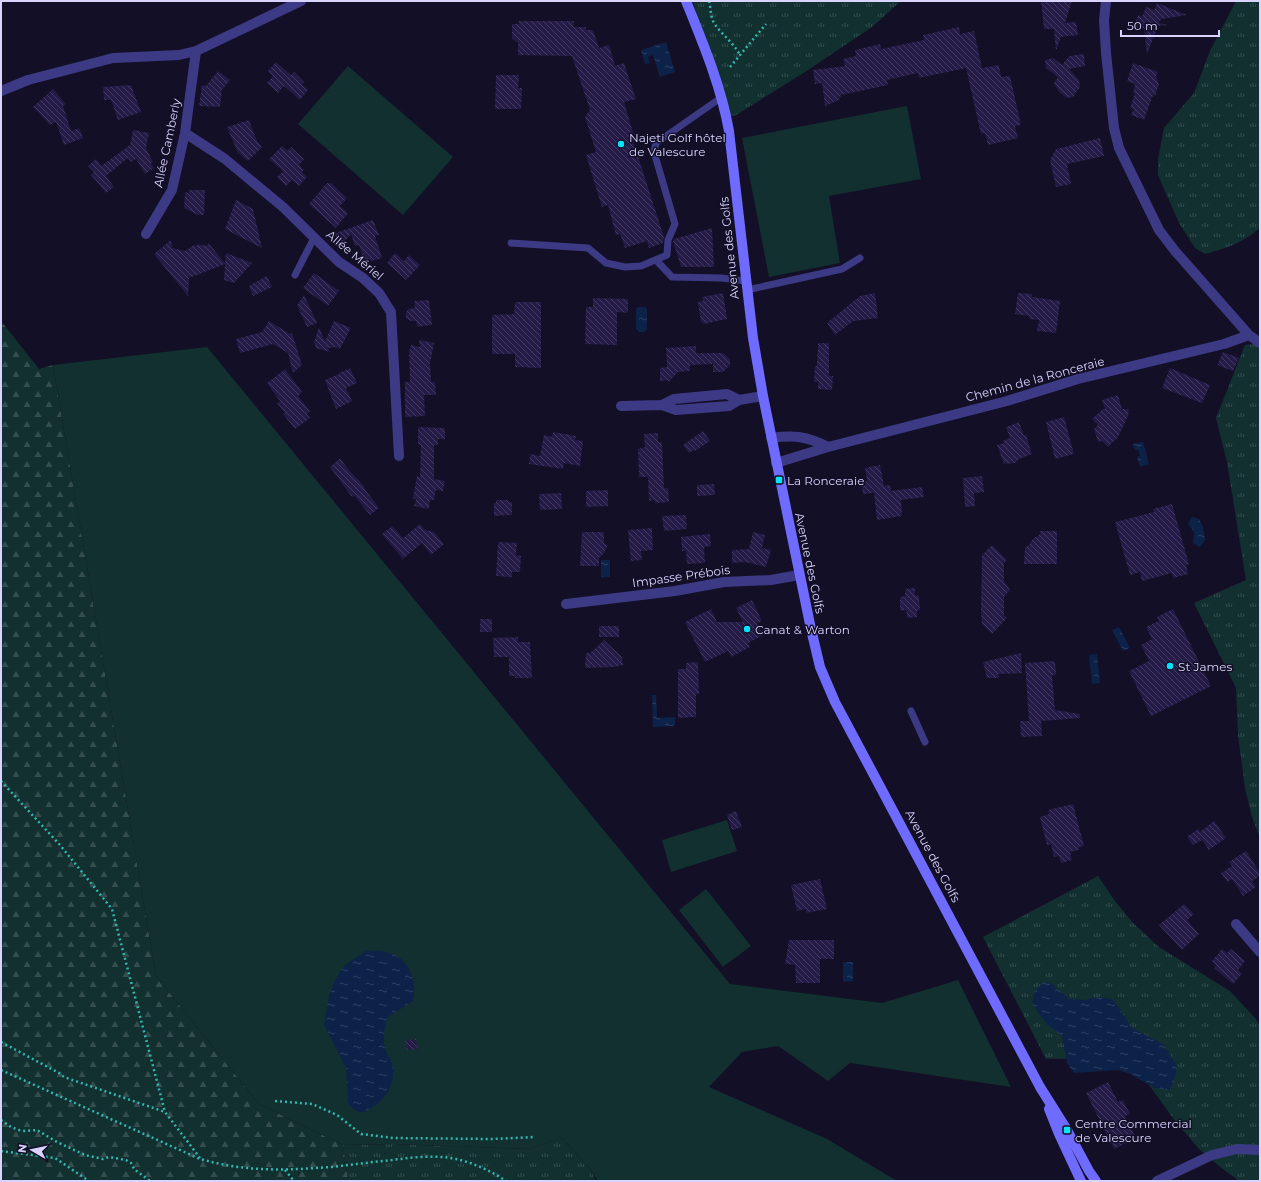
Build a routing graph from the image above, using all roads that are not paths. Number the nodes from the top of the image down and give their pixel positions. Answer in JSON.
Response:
{"nodes":[{"id":1,"x":301,"y":1,"type":"edge"},
{"id":2,"x":686,"y":1,"type":"edge"},
{"id":3,"x":1106,"y":1,"type":"edge"},
{"id":4,"x":196,"y":51,"type":"junction"},
{"id":5,"x":1,"y":91,"type":"edge"},
{"id":6,"x":722,"y":97,"type":"junction"},
{"id":7,"x":185,"y":133,"type":"junction"},
{"id":8,"x":146,"y":234,"type":"dead end"},
{"id":9,"x":314,"y":238,"type":"junction"},
{"id":10,"x":511,"y":243,"type":"dead end"},
{"id":11,"x":860,"y":258,"type":"dead end"},
{"id":12,"x":656,"y":260,"type":"junction"},
{"id":13,"x":295,"y":275,"type":"dead end"},
{"id":14,"x":746,"y":285,"type":"junction"},
{"id":15,"x":1249,"y":335,"type":"junction"},
{"id":16,"x":1260,"y":343,"type":"edge"},
{"id":17,"x":763,"y":396,"type":"junction"},
{"id":18,"x":621,"y":406,"type":"dead end"},
{"id":19,"x":771,"y":438,"type":"junction"},
{"id":20,"x":828,"y":447,"type":"junction"},
{"id":21,"x":399,"y":456,"type":"dead end"},
{"id":22,"x":776,"y":463,"type":"junction"},
{"id":23,"x":799,"y":575,"type":"junction"},
{"id":24,"x":566,"y":604,"type":"dead end"},
{"id":25,"x":911,"y":712,"type":"dead end"},
{"id":26,"x":925,"y":742,"type":"dead end"},
{"id":27,"x":1236,"y":924,"type":"dead end"},
{"id":28,"x":1260,"y":952,"type":"edge"},
{"id":29,"x":1040,"y":1087,"type":"junction"},
{"id":30,"x":1260,"y":1150,"type":"edge"},
{"id":31,"x":1081,"y":1181,"type":"edge"},
{"id":32,"x":1096,"y":1181,"type":"edge"},
{"id":33,"x":1157,"y":1181,"type":"edge"}],
"edges":[{"from":1,"to":4,"type":"street"},
{"from":2,"to":6,"type":"main road","name":"Avenue des Golfs"},
{"from":3,"to":15,"type":"street"},
{"from":4,"to":5,"type":"street"},
{"from":4,"to":7,"type":"street","name":"Allée Camberly"},
{"from":6,"to":12,"type":"lane"},
{"from":6,"to":14,"type":"main road","name":"Avenue des Golfs"},
{"from":7,"to":8,"type":"street","name":"Allée Camberly"},
{"from":7,"to":9,"type":"street","name":"Allée Mériel"},
{"from":9,"to":13,"type":"lane"},
{"from":9,"to":21,"type":"street","name":"Allée Mériel"},
{"from":10,"to":12,"type":"lane"},
{"from":11,"to":14,"type":"lane"},
{"from":12,"to":14,"type":"lane"},
{"from":14,"to":17,"type":"main road","name":"Avenue des Golfs"},
{"from":15,"to":16,"type":"street"},
{"from":15,"to":20,"type":"street","name":"Chemin de la Ronceraie"},
{"from":17,"to":18,"type":"street"},
{"from":17,"to":19,"type":"main road","name":"Avenue des Golfs"},
{"from":19,"to":20,"type":"street"},
{"from":19,"to":22,"type":"main road","name":"Avenue des Golfs"},
{"from":20,"to":22,"type":"street","name":"Chemin de la Ronceraie"},
{"from":22,"to":23,"type":"main road","name":"Avenue des Golfs"},
{"from":23,"to":24,"type":"street","name":"Impasse Prébois"},
{"from":23,"to":29,"type":"main road","name":"Avenue des Golfs"},
{"from":25,"to":26,"type":"lane"},
{"from":27,"to":28,"type":"street"},
{"from":29,"to":31,"type":"main road","name":"Avenue des Golfs"},
{"from":29,"to":32,"type":"main road","name":"Avenue des Golfs"},
{"from":30,"to":33,"type":"street"}]}
